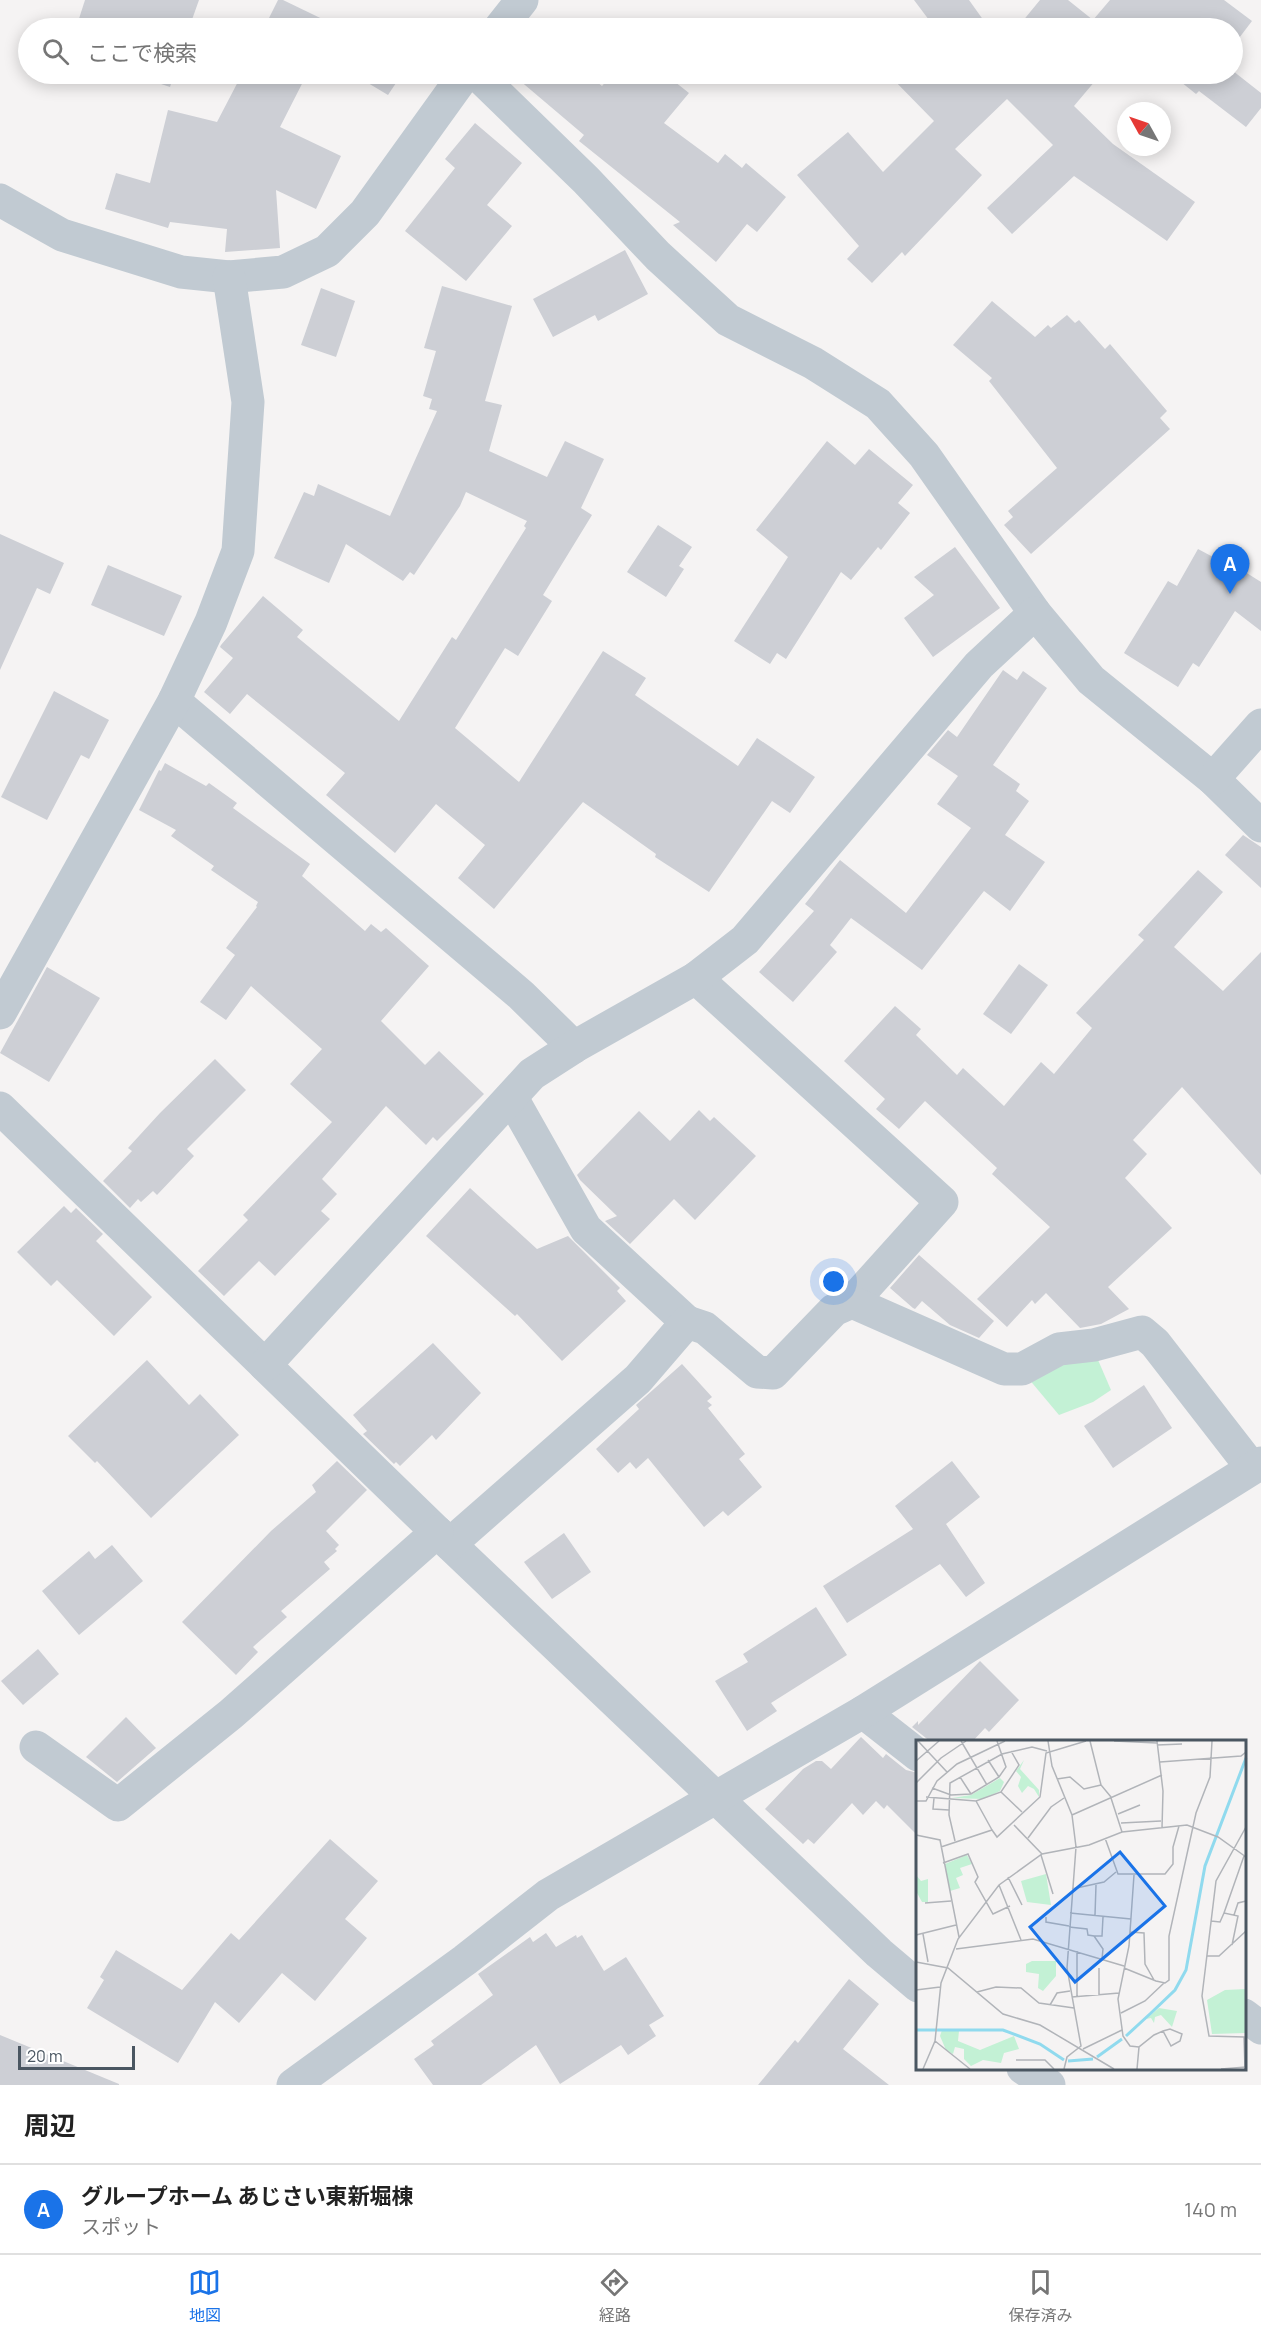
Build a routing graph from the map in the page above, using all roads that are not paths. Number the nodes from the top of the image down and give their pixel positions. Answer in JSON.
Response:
{"nodes":[{"id":1,"x":522,"y":0,"type":"edge"},
{"id":2,"x":508,"y":18,"type":"edge"},
{"id":3,"x":458,"y":84,"type":"edge"},
{"id":4,"x":487,"y":84,"type":"edge"},
{"id":5,"x":0,"y":200,"type":"edge"},
{"id":6,"x":229,"y":278,"type":"junction"},
{"id":7,"x":1035,"y":613,"type":"junction"},
{"id":8,"x":174,"y":701,"type":"junction"},
{"id":9,"x":1261,"y":724,"type":"edge"},
{"id":10,"x":1213,"y":779,"type":"junction"},
{"id":11,"x":1261,"y":826,"type":"edge"},
{"id":12,"x":696,"y":978,"type":"junction"},
{"id":13,"x":0,"y":1013,"type":"edge"},
{"id":14,"x":574,"y":1047,"type":"junction"},
{"id":15,"x":512,"y":1098,"type":"junction"},
{"id":16,"x":0,"y":1108,"type":"edge"},
{"id":17,"x":852,"y":1302,"type":"junction"},
{"id":18,"x":687,"y":1322,"type":"junction"},
{"id":19,"x":265,"y":1365,"type":"junction"},
{"id":20,"x":1257,"y":1466,"type":"edge"},
{"id":21,"x":443,"y":1538,"type":"junction"},
{"id":22,"x":863,"y":1712,"type":"junction"},
{"id":23,"x":36,"y":1747,"type":"dead end"},
{"id":24,"x":916,"y":1753,"type":"edge"},
{"id":25,"x":716,"y":1797,"type":"junction"},
{"id":26,"x":916,"y":1984,"type":"edge"},
{"id":27,"x":1246,"y":2016,"type":"edge"},
{"id":28,"x":1261,"y":2028,"type":"edge"},
{"id":29,"x":1026,"y":2070,"type":"edge"},
{"id":30,"x":293,"y":2085,"type":"edge"},
{"id":31,"x":1048,"y":2085,"type":"edge"}],
"edges":[{"from":1,"to":2,"type":"street"},
{"from":3,"to":6,"type":"street"},
{"from":4,"to":7,"type":"street"},
{"from":5,"to":6,"type":"street"},
{"from":6,"to":8,"type":"street"},
{"from":7,"to":10,"type":"street"},
{"from":7,"to":12,"type":"street"},
{"from":8,"to":13,"type":"street"},
{"from":8,"to":14,"type":"street"},
{"from":9,"to":10,"type":"street"},
{"from":10,"to":11,"type":"street"},
{"from":12,"to":14,"type":"street"},
{"from":12,"to":17,"type":"street"},
{"from":14,"to":15,"type":"street"},
{"from":15,"to":18,"type":"street"},
{"from":15,"to":19,"type":"street"},
{"from":16,"to":19,"type":"street"},
{"from":17,"to":18,"type":"street"},
{"from":17,"to":20,"type":"street"},
{"from":18,"to":21,"type":"street"},
{"from":19,"to":21,"type":"street"},
{"from":20,"to":22,"type":"street"},
{"from":21,"to":23,"type":"street"},
{"from":21,"to":25,"type":"street"},
{"from":22,"to":24,"type":"street"},
{"from":22,"to":25,"type":"street"},
{"from":25,"to":26,"type":"street"},
{"from":25,"to":30,"type":"street"},
{"from":27,"to":28,"type":"street"},
{"from":29,"to":31,"type":"street"}]}
